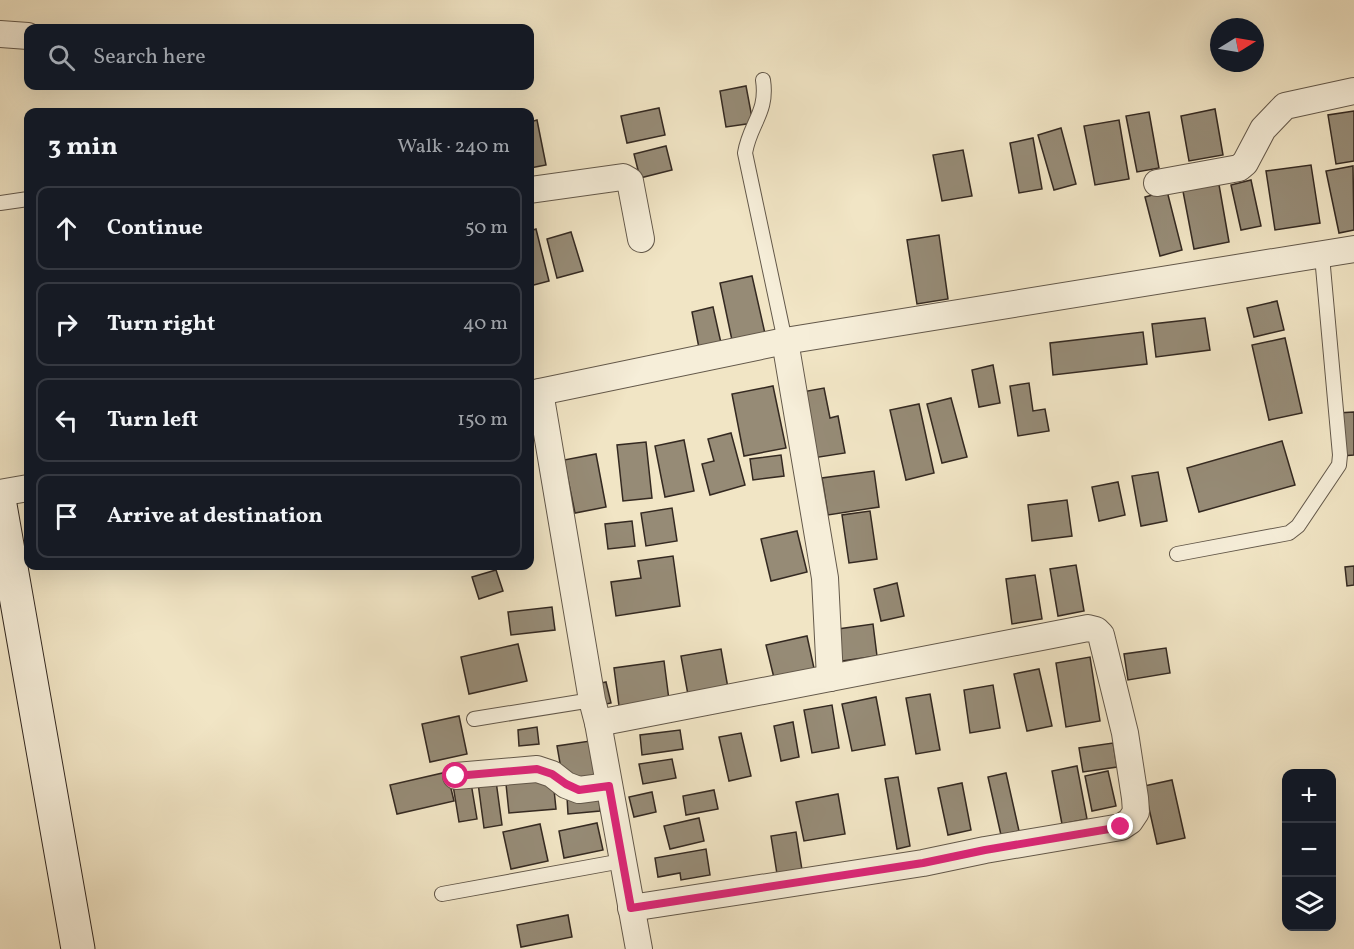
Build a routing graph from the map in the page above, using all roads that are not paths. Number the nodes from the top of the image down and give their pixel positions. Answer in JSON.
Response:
{"nodes":[{"id":1,"x":0,"y":34,"type":"edge"},
{"id":2,"x":24,"y":36,"type":"edge"},
{"id":3,"x":763,"y":80,"type":"dead end"},
{"id":4,"x":1354,"y":91,"type":"edge"},
{"id":5,"x":1157,"y":183,"type":"dead end"},
{"id":6,"x":534,"y":188,"type":"edge"},
{"id":7,"x":24,"y":200,"type":"edge"},
{"id":8,"x":0,"y":203,"type":"edge"},
{"id":9,"x":641,"y":239,"type":"dead end"},
{"id":10,"x":1354,"y":249,"type":"edge"},
{"id":11,"x":1322,"y":256,"type":"junction"},
{"id":12,"x":785,"y":340,"type":"junction"},
{"id":13,"x":535,"y":393,"type":"edge"},
{"id":14,"x":24,"y":489,"type":"edge"},
{"id":15,"x":0,"y":493,"type":"edge"},
{"id":16,"x":0,"y":505,"type":"edge"},
{"id":17,"x":1178,"y":554,"type":"dead end"},
{"id":18,"x":830,"y":678,"type":"junction"},
{"id":19,"x":595,"y":712,"type":"junction"},
{"id":20,"x":474,"y":719,"type":"dead end"},
{"id":21,"x":456,"y":776,"type":"dead end"},
{"id":22,"x":609,"y":786,"type":"junction"},
{"id":23,"x":622,"y":861,"type":"junction"},
{"id":24,"x":442,"y":894,"type":"dead end"},
{"id":25,"x":631,"y":908,"type":"junction"},
{"id":26,"x":78,"y":949,"type":"edge"},
{"id":27,"x":639,"y":949,"type":"edge"}],
"edges":[{"from":1,"to":2,"type":"street"},
{"from":3,"to":12,"type":"lane"},
{"from":4,"to":5,"type":"street"},
{"from":6,"to":9,"type":"street"},
{"from":7,"to":8,"type":"lane"},
{"from":10,"to":11,"type":"street"},
{"from":11,"to":12,"type":"street"},
{"from":11,"to":17,"type":"lane"},
{"from":12,"to":13,"type":"street"},
{"from":12,"to":18,"type":"street"},
{"from":13,"to":19,"type":"street"},
{"from":14,"to":15,"type":"street"},
{"from":16,"to":26,"type":"main road"},
{"from":18,"to":19,"type":"street"},
{"from":18,"to":25,"type":"street"},
{"from":19,"to":20,"type":"lane"},
{"from":19,"to":22,"type":"street"},
{"from":21,"to":22,"type":"street"},
{"from":22,"to":23,"type":"street"},
{"from":23,"to":24,"type":"lane"},
{"from":23,"to":25,"type":"street"},
{"from":25,"to":27,"type":"street"}]}
